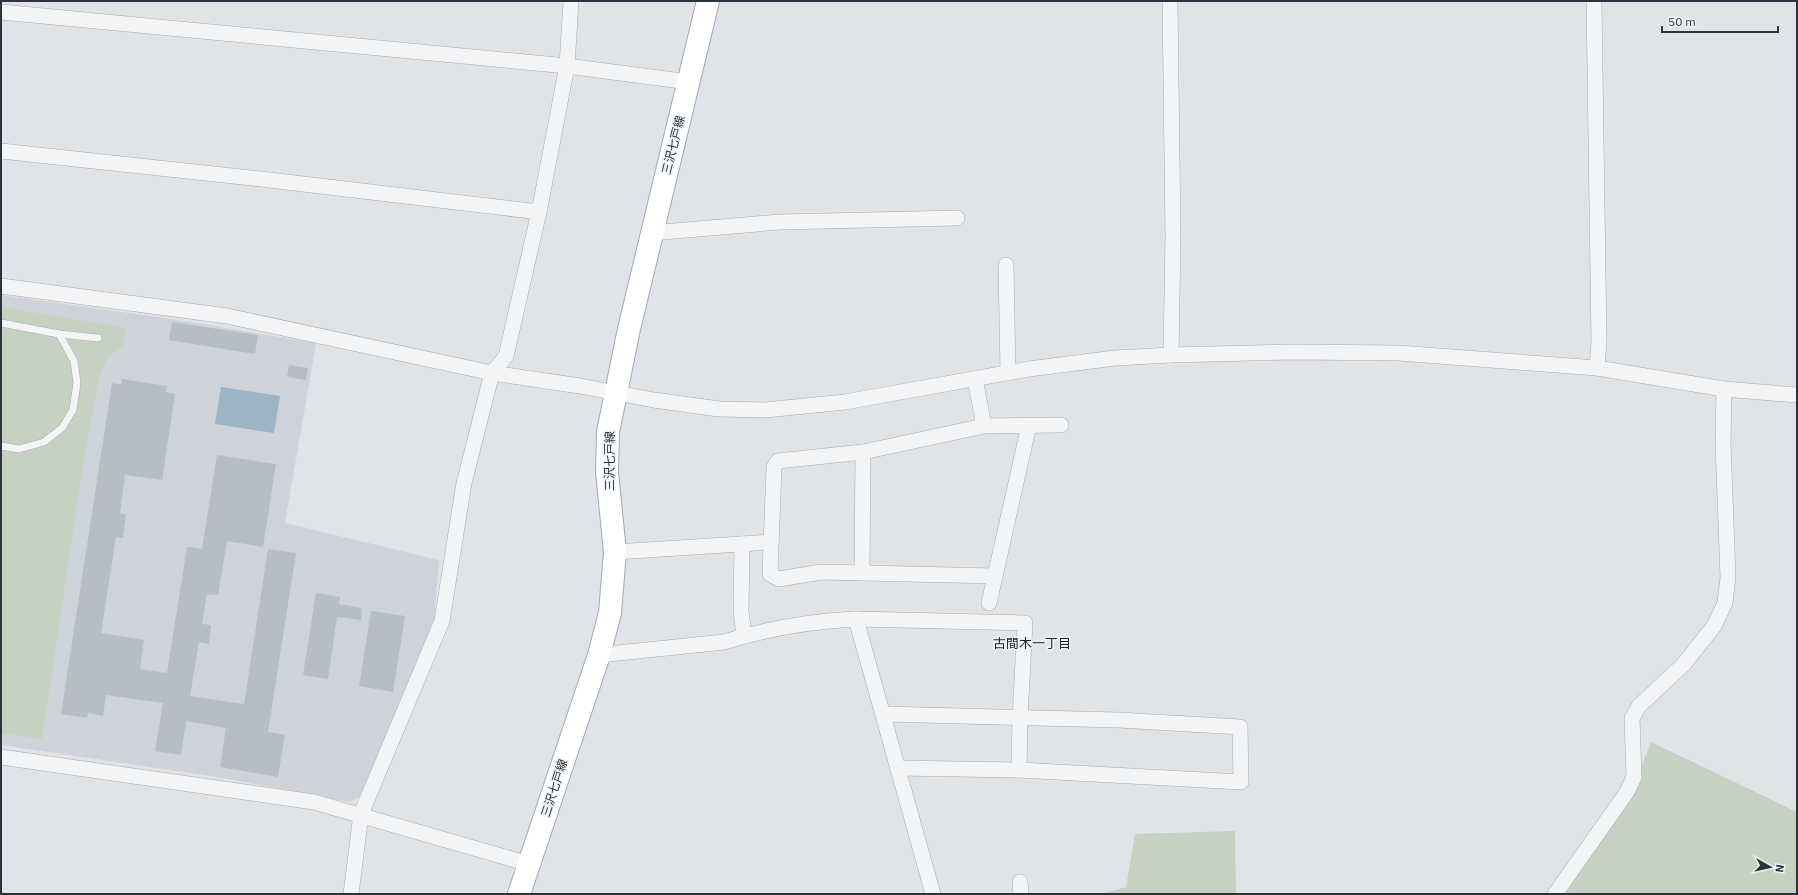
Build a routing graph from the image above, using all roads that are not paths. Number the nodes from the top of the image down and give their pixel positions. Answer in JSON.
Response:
{"nodes":[{"id":1,"x":571,"y":1,"type":"edge"},
{"id":2,"x":708,"y":1,"type":"edge"},
{"id":3,"x":1170,"y":1,"type":"edge"},
{"id":4,"x":1594,"y":1,"type":"edge"},
{"id":5,"x":1,"y":12,"type":"edge"},
{"id":6,"x":567,"y":66,"type":"junction"},
{"id":7,"x":688,"y":82,"type":"junction"},
{"id":8,"x":1,"y":151,"type":"edge"},
{"id":9,"x":539,"y":212,"type":"junction"},
{"id":10,"x":957,"y":218,"type":"dead end"},
{"id":11,"x":651,"y":233,"type":"junction"},
{"id":12,"x":1006,"y":265,"type":"dead end"},
{"id":13,"x":1,"y":286,"type":"edge"},
{"id":14,"x":1,"y":323,"type":"edge"},
{"id":15,"x":59,"y":334,"type":"junction"},
{"id":16,"x":98,"y":338,"type":"dead end"},
{"id":17,"x":1171,"y":355,"type":"junction"},
{"id":18,"x":1597,"y":368,"type":"junction"},
{"id":19,"x":492,"y":373,"type":"junction"},
{"id":20,"x":1008,"y":373,"type":"junction"},
{"id":21,"x":974,"y":379,"type":"junction"},
{"id":22,"x":1724,"y":389,"type":"junction"},
{"id":23,"x":616,"y":394,"type":"junction"},
{"id":24,"x":1797,"y":395,"type":"edge"},
{"id":25,"x":1029,"y":425,"type":"junction"},
{"id":26,"x":1061,"y":425,"type":"dead end"},
{"id":27,"x":984,"y":426,"type":"junction"},
{"id":28,"x":1,"y":446,"type":"edge"},
{"id":29,"x":863,"y":452,"type":"junction"},
{"id":30,"x":771,"y":542,"type":"junction"},
{"id":31,"x":742,"y":544,"type":"junction"},
{"id":32,"x":615,"y":552,"type":"junction"},
{"id":33,"x":862,"y":573,"type":"junction"},
{"id":34,"x":995,"y":576,"type":"junction"},
{"id":35,"x":989,"y":603,"type":"dead end"},
{"id":36,"x":856,"y":618,"type":"junction"},
{"id":37,"x":744,"y":636,"type":"junction"},
{"id":38,"x":599,"y":655,"type":"junction"},
{"id":39,"x":883,"y":714,"type":"junction"},
{"id":40,"x":1020,"y":718,"type":"junction"},
{"id":41,"x":1,"y":757,"type":"edge"},
{"id":42,"x":898,"y":768,"type":"junction"},
{"id":43,"x":1019,"y":770,"type":"junction"},
{"id":44,"x":361,"y":814,"type":"junction"},
{"id":45,"x":529,"y":864,"type":"junction"},
{"id":46,"x":351,"y":894,"type":"edge"},
{"id":47,"x":520,"y":894,"type":"edge"},
{"id":48,"x":933,"y":894,"type":"edge"},
{"id":49,"x":1555,"y":894,"type":"edge"}],
"edges":[{"from":1,"to":6,"type":"street"},
{"from":2,"to":7,"type":"main road","name":"三沢七戸線"},
{"from":3,"to":17,"type":"street"},
{"from":4,"to":18,"type":"street"},
{"from":5,"to":6,"type":"street"},
{"from":6,"to":7,"type":"street"},
{"from":6,"to":9,"type":"street"},
{"from":7,"to":11,"type":"main road","name":"三沢七戸線"},
{"from":8,"to":9,"type":"street"},
{"from":9,"to":19,"type":"street"},
{"from":10,"to":11,"type":"street"},
{"from":11,"to":23,"type":"main road","name":"三沢七戸線"},
{"from":12,"to":20,"type":"street"},
{"from":13,"to":19,"type":"street"},
{"from":14,"to":15,"type":"lane"},
{"from":15,"to":16,"type":"lane"},
{"from":15,"to":28,"type":"lane"},
{"from":17,"to":18,"type":"street"},
{"from":17,"to":20,"type":"street"},
{"from":18,"to":22,"type":"street"},
{"from":19,"to":23,"type":"street"},
{"from":19,"to":44,"type":"street"},
{"from":20,"to":21,"type":"street"},
{"from":21,"to":23,"type":"street"},
{"from":21,"to":27,"type":"street"},
{"from":22,"to":24,"type":"street"},
{"from":22,"to":49,"type":"street"},
{"from":23,"to":32,"type":"main road","name":"三沢七戸線"},
{"from":25,"to":26,"type":"street"},
{"from":25,"to":27,"type":"street"},
{"from":25,"to":34,"type":"street"},
{"from":27,"to":29,"type":"street"},
{"from":29,"to":30,"type":"street"},
{"from":29,"to":33,"type":"street"},
{"from":30,"to":31,"type":"street"},
{"from":30,"to":33,"type":"street"},
{"from":31,"to":32,"type":"street"},
{"from":31,"to":37,"type":"street"},
{"from":32,"to":38,"type":"main road","name":"三沢七戸線"},
{"from":33,"to":34,"type":"street"},
{"from":34,"to":35,"type":"street"},
{"from":36,"to":37,"type":"street"},
{"from":36,"to":39,"type":"street"},
{"from":36,"to":40,"type":"street"},
{"from":37,"to":38,"type":"street"},
{"from":38,"to":45,"type":"main road","name":"三沢七戸線"},
{"from":39,"to":40,"type":"street"},
{"from":39,"to":42,"type":"street"},
{"from":40,"to":43,"type":"street"},
{"from":40,"to":43,"type":"street"},
{"from":41,"to":44,"type":"street"},
{"from":42,"to":43,"type":"street"},
{"from":42,"to":48,"type":"street"},
{"from":44,"to":45,"type":"street"},
{"from":44,"to":46,"type":"street"},
{"from":45,"to":47,"type":"main road","name":"三沢七戸線"}]}
